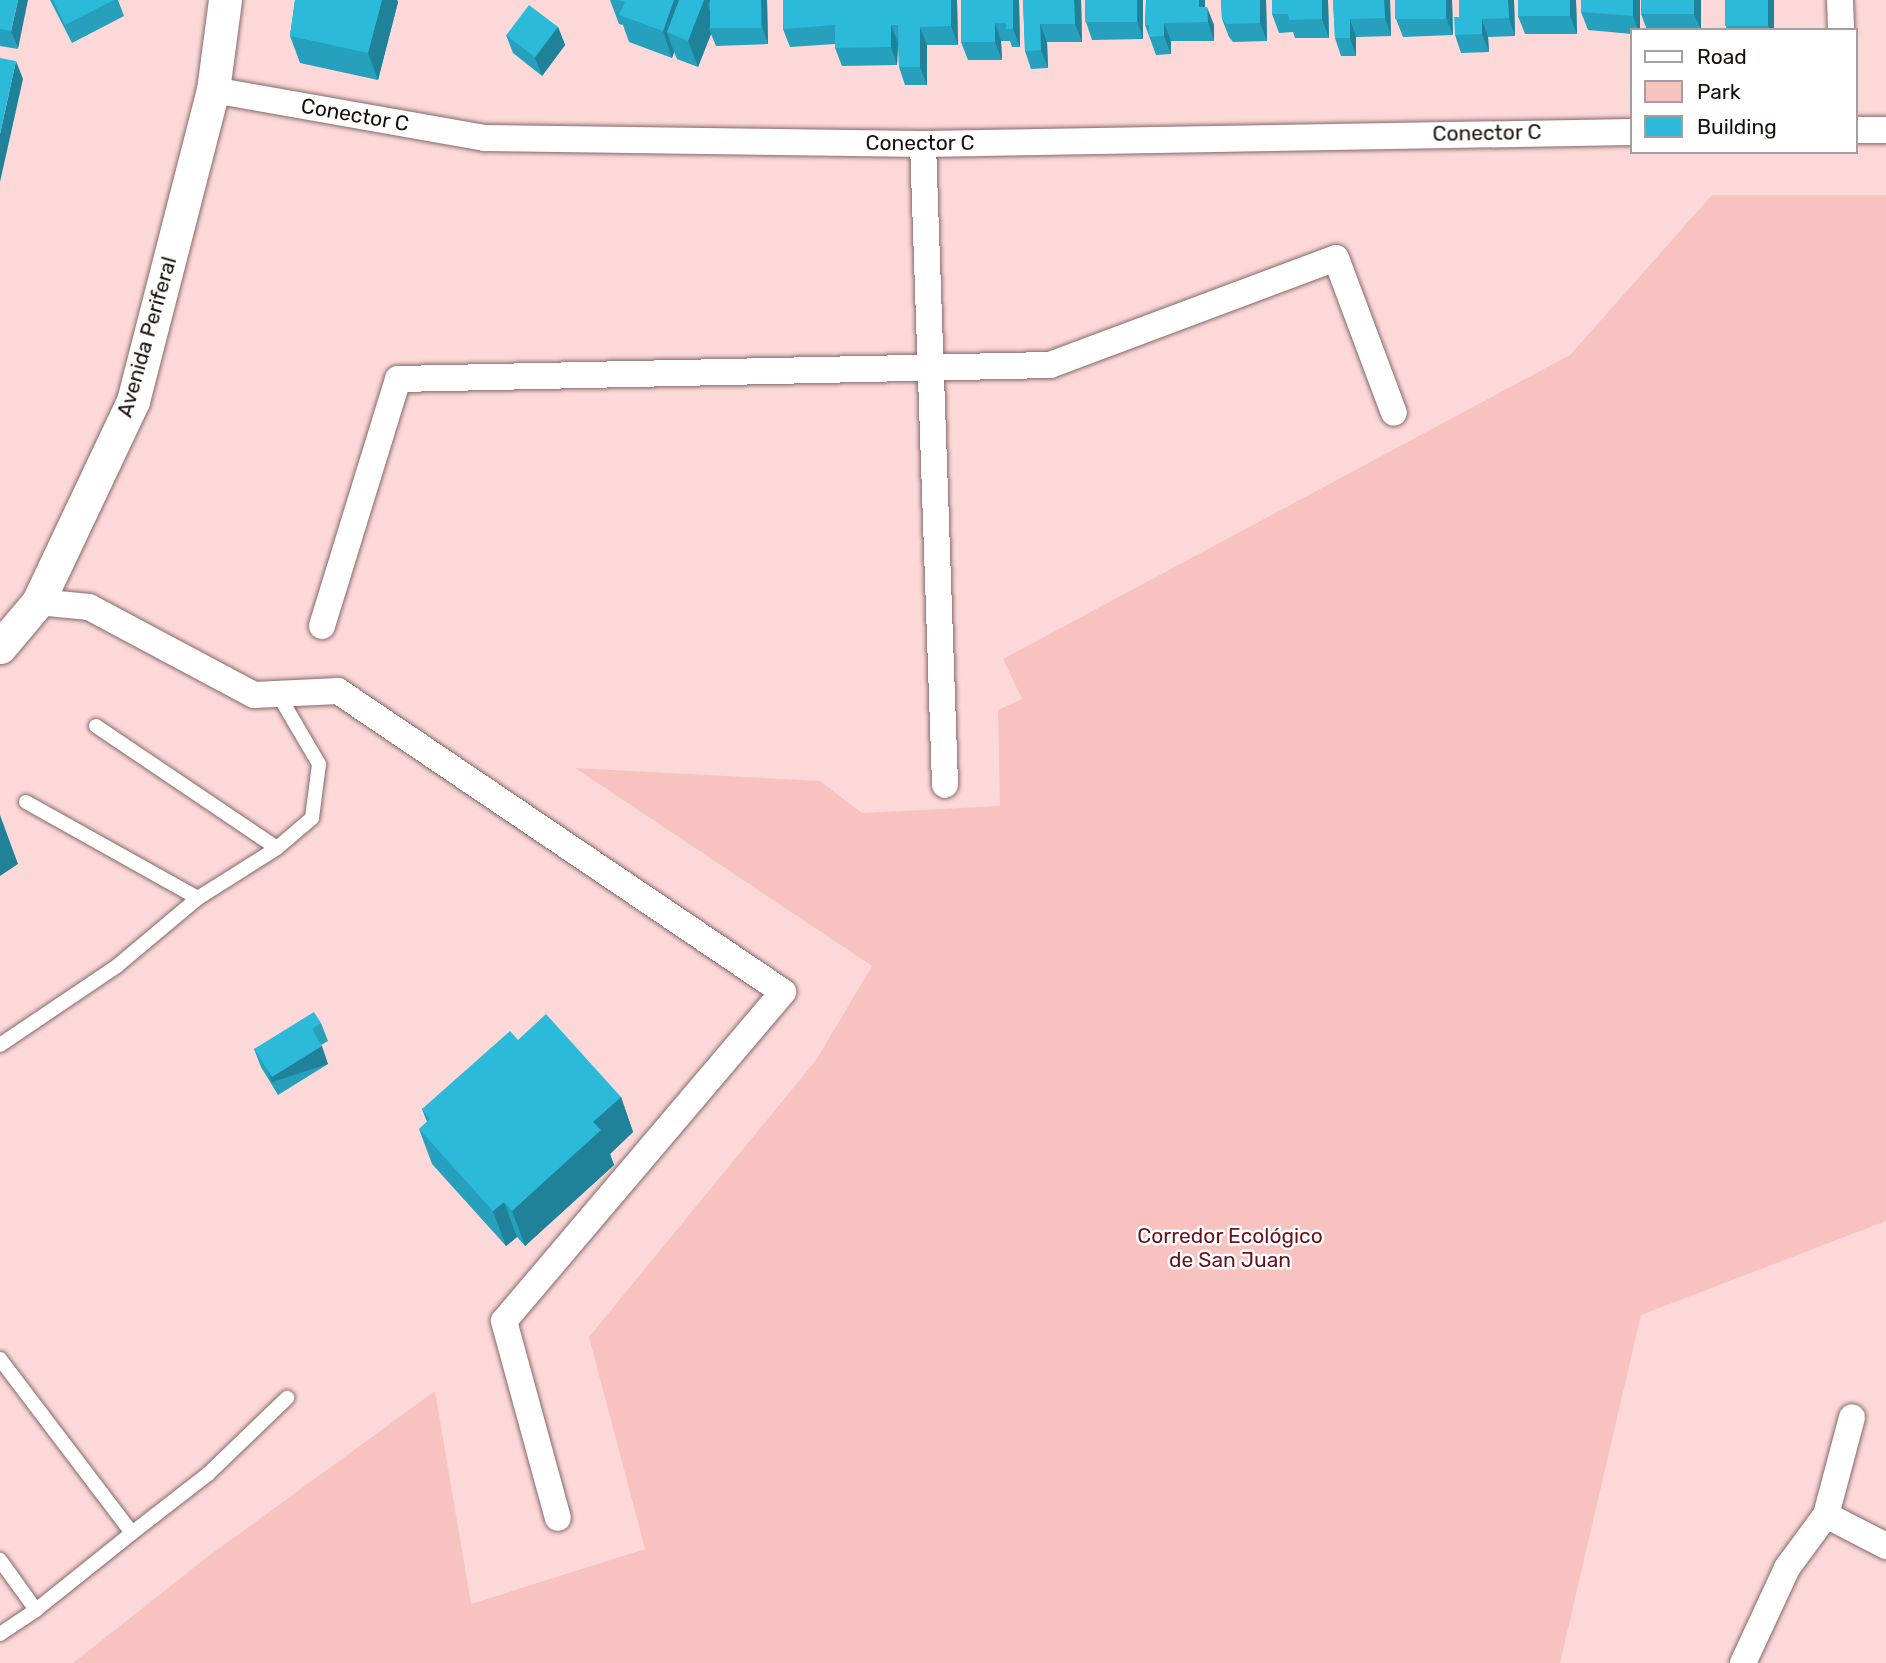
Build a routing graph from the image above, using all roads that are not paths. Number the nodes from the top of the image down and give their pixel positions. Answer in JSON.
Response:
{"nodes":[{"id":1,"x":225,"y":0,"type":"edge"},
{"id":2,"x":1840,"y":0,"type":"edge"},
{"id":3,"x":1841,"y":28,"type":"edge"},
{"id":4,"x":213,"y":90,"type":"junction"},
{"id":5,"x":1858,"y":130,"type":"edge"},
{"id":6,"x":1886,"y":130,"type":"edge"},
{"id":7,"x":1630,"y":132,"type":"edge"},
{"id":8,"x":923,"y":144,"type":"junction"},
{"id":9,"x":929,"y":367,"type":"junction"},
{"id":10,"x":1394,"y":412,"type":"dead end"},
{"id":11,"x":38,"y":603,"type":"junction"},
{"id":12,"x":322,"y":626,"type":"dead end"},
{"id":13,"x":0,"y":647,"type":"edge"},
{"id":14,"x":278,"y":694,"type":"junction"},
{"id":15,"x":96,"y":726,"type":"dead end"},
{"id":16,"x":945,"y":785,"type":"dead end"},
{"id":17,"x":26,"y":802,"type":"dead end"},
{"id":18,"x":277,"y":848,"type":"junction"},
{"id":19,"x":198,"y":898,"type":"junction"},
{"id":20,"x":0,"y":1045,"type":"edge"},
{"id":21,"x":0,"y":1359,"type":"edge"},
{"id":22,"x":287,"y":1398,"type":"dead end"},
{"id":23,"x":1852,"y":1417,"type":"dead end"},
{"id":24,"x":1826,"y":1515,"type":"junction"},
{"id":25,"x":558,"y":1518,"type":"dead end"},
{"id":26,"x":132,"y":1533,"type":"junction"},
{"id":27,"x":1886,"y":1546,"type":"edge"},
{"id":28,"x":0,"y":1560,"type":"edge"},
{"id":29,"x":36,"y":1610,"type":"junction"},
{"id":30,"x":0,"y":1634,"type":"edge"},
{"id":31,"x":1743,"y":1663,"type":"edge"}],
"edges":[{"from":1,"to":4,"type":"street","name":"Avenida Periferal"},
{"from":2,"to":3,"type":"street"},
{"from":4,"to":8,"type":"street","name":"Conector C"},
{"from":4,"to":11,"type":"street","name":"Avenida Periferal"},
{"from":5,"to":6,"type":"street"},
{"from":7,"to":8,"type":"street","name":"Conector C"},
{"from":8,"to":9,"type":"street"},
{"from":9,"to":10,"type":"street"},
{"from":9,"to":12,"type":"street"},
{"from":9,"to":16,"type":"street"},
{"from":11,"to":13,"type":"street","name":"Avenida Periferal"},
{"from":11,"to":14,"type":"street"},
{"from":14,"to":18,"type":"lane"},
{"from":14,"to":25,"type":"street"},
{"from":15,"to":18,"type":"lane"},
{"from":17,"to":19,"type":"lane"},
{"from":18,"to":19,"type":"lane"},
{"from":19,"to":20,"type":"lane"},
{"from":21,"to":26,"type":"lane"},
{"from":22,"to":26,"type":"lane"},
{"from":23,"to":24,"type":"street"},
{"from":24,"to":27,"type":"street"},
{"from":24,"to":31,"type":"street"},
{"from":26,"to":29,"type":"lane"},
{"from":28,"to":29,"type":"lane"},
{"from":29,"to":30,"type":"lane"}]}
